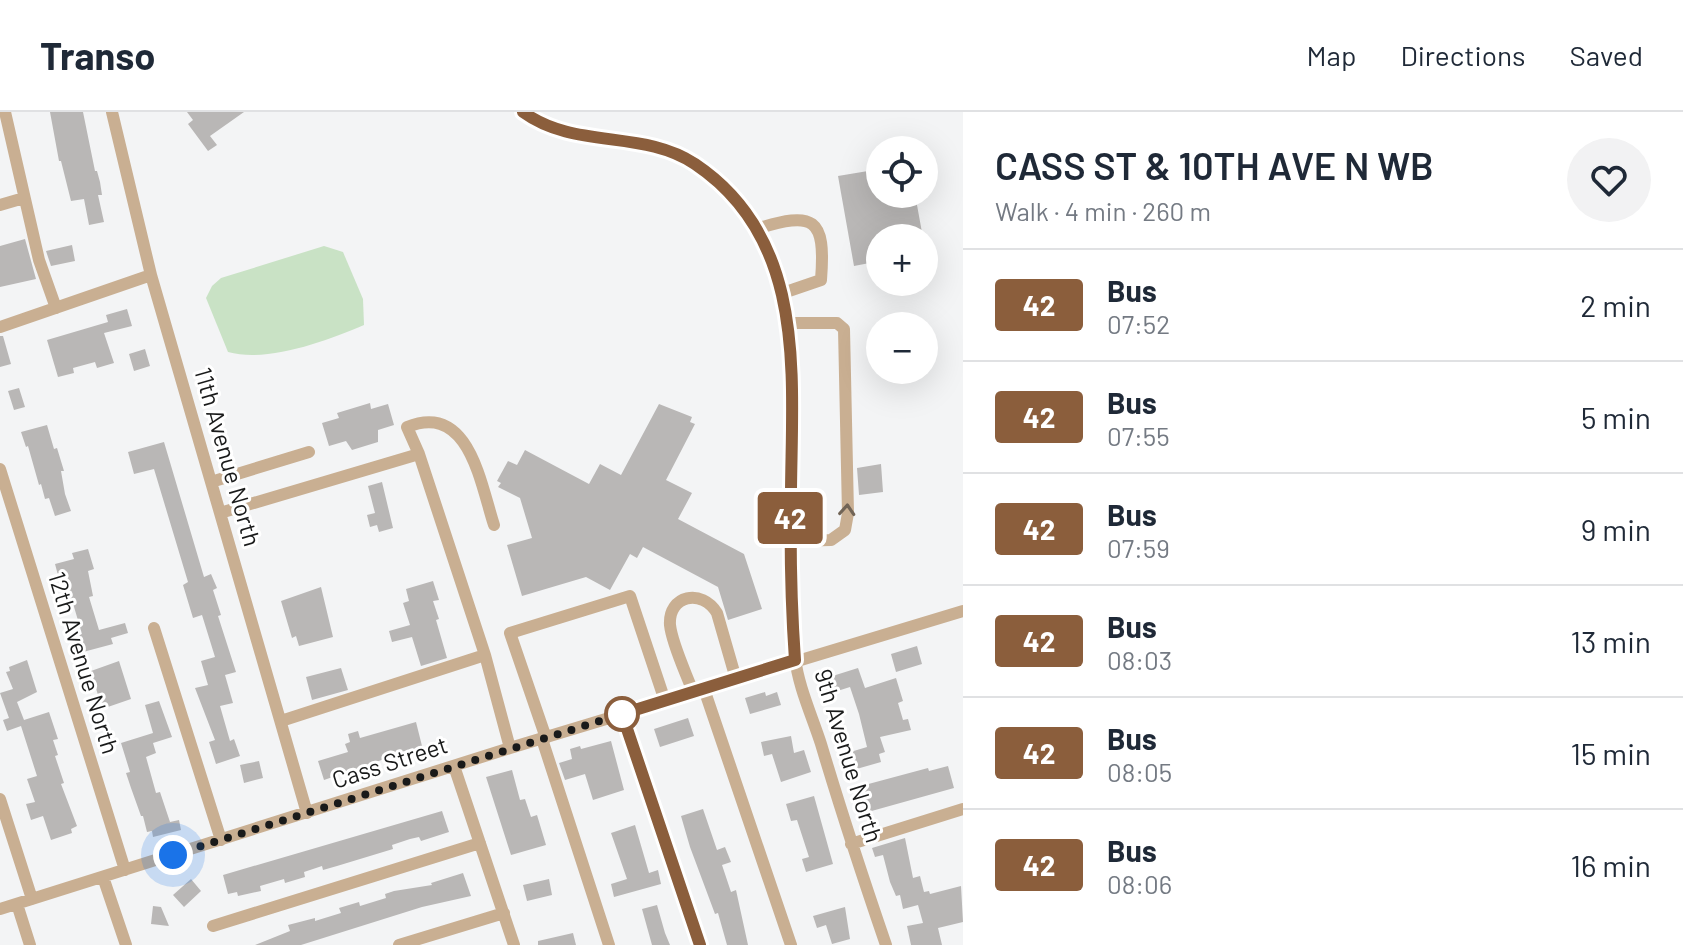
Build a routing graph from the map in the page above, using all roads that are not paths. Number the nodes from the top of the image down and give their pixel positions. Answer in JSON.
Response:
{"nodes":[{"id":1,"x":5,"y":112,"type":"edge"},
{"id":2,"x":112,"y":112,"type":"edge"},
{"id":3,"x":523,"y":112,"type":"edge"},
{"id":4,"x":24,"y":198,"type":"junction"},
{"id":5,"x":0,"y":205,"type":"edge"},
{"id":6,"x":756,"y":229,"type":"junction"},
{"id":7,"x":151,"y":275,"type":"junction"},
{"id":8,"x":783,"y":293,"type":"junction"},
{"id":9,"x":56,"y":308,"type":"junction"},
{"id":10,"x":789,"y":323,"type":"junction"},
{"id":11,"x":0,"y":327,"type":"edge"},
{"id":12,"x":309,"y":452,"type":"dead end"},
{"id":13,"x":419,"y":454,"type":"junction"},
{"id":14,"x":0,"y":469,"type":"edge"},
{"id":15,"x":211,"y":482,"type":"junction"},
{"id":16,"x":220,"y":513,"type":"junction"},
{"id":17,"x":494,"y":525,"type":"dead end"},
{"id":18,"x":790,"y":541,"type":"junction"},
{"id":19,"x":963,"y":611,"type":"edge"},
{"id":20,"x":154,"y":628,"type":"dead end"},
{"id":21,"x":485,"y":655,"type":"junction"},
{"id":22,"x":795,"y":660,"type":"junction"},
{"id":23,"x":736,"y":679,"type":"junction"},
{"id":24,"x":698,"y":690,"type":"junction"},
{"id":25,"x":665,"y":701,"type":"junction"},
{"id":26,"x":622,"y":714,"type":"junction"},
{"id":27,"x":281,"y":721,"type":"junction"},
{"id":28,"x":544,"y":738,"type":"junction"},
{"id":29,"x":510,"y":748,"type":"junction"},
{"id":30,"x":454,"y":766,"type":"junction"},
{"id":31,"x":0,"y":799,"type":"edge"},
{"id":32,"x":963,"y":809,"type":"edge"},
{"id":33,"x":307,"y":813,"type":"junction"},
{"id":34,"x":221,"y":840,"type":"junction"},
{"id":35,"x":480,"y":843,"type":"junction"},
{"id":36,"x":851,"y":844,"type":"junction"},
{"id":37,"x":125,"y":870,"type":"junction"},
{"id":38,"x":103,"y":877,"type":"junction"},
{"id":39,"x":32,"y":899,"type":"junction"},
{"id":40,"x":17,"y":904,"type":"junction"},
{"id":41,"x":0,"y":909,"type":"edge"},
{"id":42,"x":504,"y":913,"type":"junction"},
{"id":43,"x":213,"y":926,"type":"dead end"},
{"id":44,"x":432,"y":940,"type":"edge"},
{"id":45,"x":30,"y":945,"type":"edge"},
{"id":46,"x":126,"y":945,"type":"edge"},
{"id":47,"x":399,"y":945,"type":"edge"},
{"id":48,"x":514,"y":945,"type":"edge"},
{"id":49,"x":609,"y":945,"type":"edge"},
{"id":50,"x":700,"y":945,"type":"edge"},
{"id":51,"x":791,"y":945,"type":"edge"},
{"id":52,"x":886,"y":945,"type":"edge"}],
"edges":[{"from":1,"to":4,"type":"street"},
{"from":2,"to":7,"type":"street","name":"11th Avenue North"},
{"from":3,"to":6,"type":"street","name":"9th Avenue North"},
{"from":4,"to":5,"type":"street"},
{"from":4,"to":9,"type":"street"},
{"from":6,"to":8,"type":"street","name":"9th Avenue North"},
{"from":6,"to":8,"type":"street"},
{"from":7,"to":9,"type":"street"},
{"from":7,"to":15,"type":"street","name":"11th Avenue North"},
{"from":8,"to":10,"type":"street","name":"9th Avenue North"},
{"from":9,"to":11,"type":"street"},
{"from":10,"to":18,"type":"street","name":"9th Avenue North"},
{"from":18,"to":10,"type":"street","one_way":true},
{"from":12,"to":15,"type":"street"},
{"from":13,"to":16,"type":"street"},
{"from":13,"to":17,"type":"street"},
{"from":13,"to":21,"type":"street"},
{"from":14,"to":37,"type":"street","name":"12th Avenue North"},
{"from":15,"to":16,"type":"street","name":"11th Avenue North"},
{"from":16,"to":27,"type":"street","name":"11th Avenue North"},
{"from":18,"to":22,"type":"street","name":"9th Avenue North"},
{"from":19,"to":22,"type":"street","name":"Cass Street"},
{"from":20,"to":34,"type":"street"},
{"from":21,"to":27,"type":"street"},
{"from":21,"to":29,"type":"street"},
{"from":22,"to":23,"type":"street","name":"Cass Street"},
{"from":22,"to":36,"type":"street","name":"9th Avenue North"},
{"from":23,"to":24,"type":"street","name":"Cass Street"},
{"from":23,"to":24,"type":"street"},
{"from":24,"to":25,"type":"street","name":"Cass Street"},
{"from":24,"to":51,"type":"street"},
{"from":25,"to":26,"type":"street","name":"Cass Street"},
{"from":25,"to":28,"type":"street"},
{"from":26,"to":28,"type":"street","name":"Cass Street"},
{"from":26,"to":50,"type":"street"},
{"from":27,"to":33,"type":"street","name":"11th Avenue North"},
{"from":28,"to":29,"type":"street","name":"Cass Street"},
{"from":28,"to":49,"type":"street"},
{"from":29,"to":30,"type":"street","name":"Cass Street"},
{"from":30,"to":33,"type":"street","name":"Cass Street"},
{"from":30,"to":35,"type":"street"},
{"from":31,"to":39,"type":"street"},
{"from":32,"to":36,"type":"street"},
{"from":33,"to":34,"type":"street","name":"Cass Street"},
{"from":34,"to":37,"type":"street","name":"Cass Street"},
{"from":35,"to":42,"type":"street"},
{"from":35,"to":43,"type":"street"},
{"from":36,"to":52,"type":"street","name":"9th Avenue North"},
{"from":37,"to":38,"type":"street","name":"Cass Street"},
{"from":38,"to":39,"type":"street","name":"Cass Street"},
{"from":38,"to":46,"type":"street"},
{"from":39,"to":40,"type":"street","name":"Cass Street"},
{"from":40,"to":41,"type":"street","name":"Cass Street"},
{"from":40,"to":45,"type":"street"},
{"from":42,"to":44,"type":"street"},
{"from":42,"to":48,"type":"street"},
{"from":44,"to":47,"type":"street"}]}
